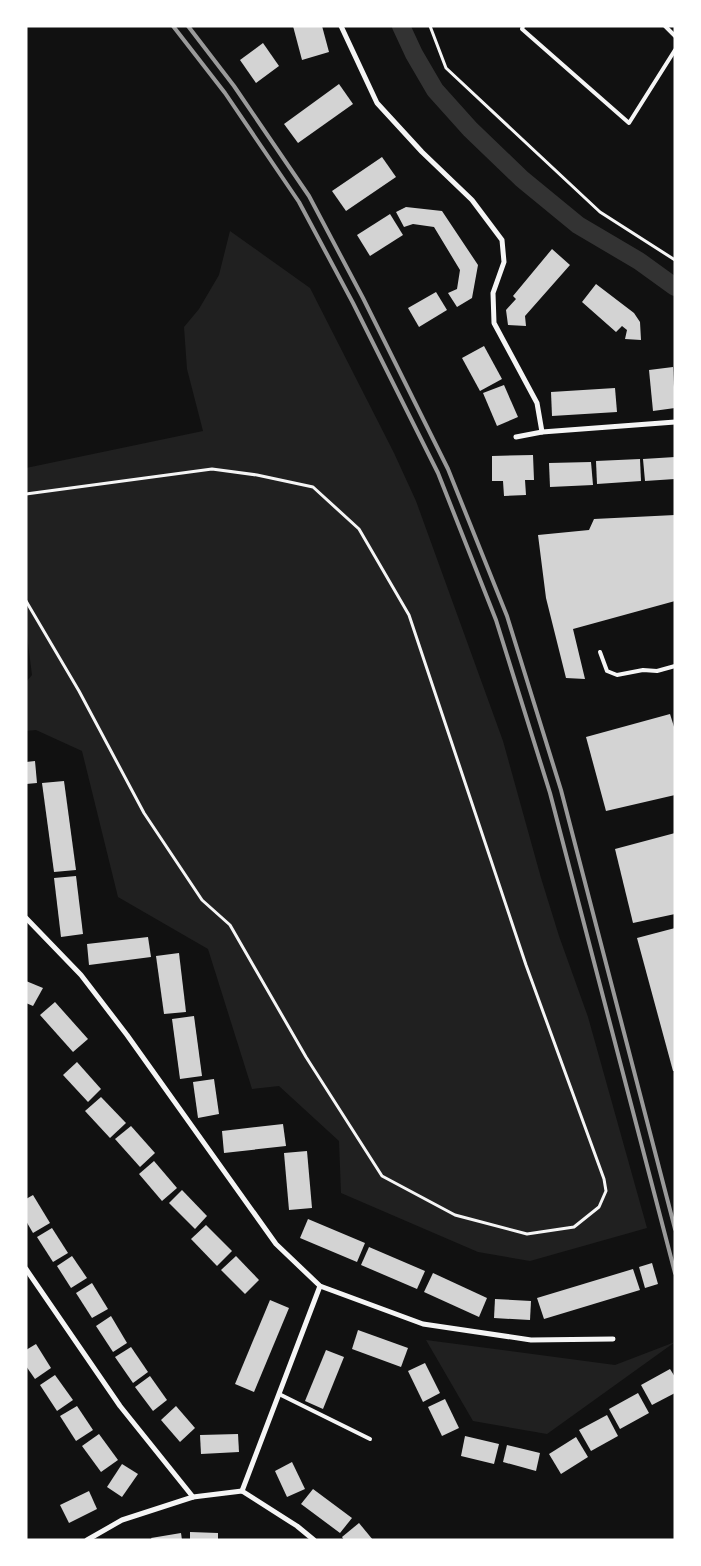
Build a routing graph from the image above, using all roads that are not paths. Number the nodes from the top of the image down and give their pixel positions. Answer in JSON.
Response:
{"nodes":[{"id":1,"x":341,"y":26,"type":"edge"},
{"id":2,"x":522,"y":26,"type":"edge"},
{"id":3,"x":665,"y":26,"type":"edge"},
{"id":4,"x":675,"y":36,"type":"edge"},
{"id":5,"x":675,"y":50,"type":"edge"},
{"id":6,"x":675,"y":422,"type":"edge"},
{"id":7,"x":542,"y":432,"type":"junction"},
{"id":8,"x":516,"y":437,"type":"dead end"},
{"id":9,"x":600,"y":652,"type":"dead end"},
{"id":10,"x":675,"y":666,"type":"edge"},
{"id":11,"x":26,"y":918,"type":"edge"},
{"id":12,"x":26,"y":1269,"type":"edge"},
{"id":13,"x":320,"y":1286,"type":"junction"},
{"id":14,"x":613,"y":1339,"type":"dead end"},
{"id":15,"x":279,"y":1394,"type":"junction"},
{"id":16,"x":370,"y":1439,"type":"dead end"},
{"id":17,"x":242,"y":1491,"type":"junction"},
{"id":18,"x":193,"y":1497,"type":"junction"},
{"id":19,"x":88,"y":1540,"type":"edge"},
{"id":20,"x":314,"y":1540,"type":"edge"}],
"edges":[{"from":1,"to":7,"type":"street"},
{"from":2,"to":5,"type":"lane"},
{"from":3,"to":4,"type":"lane"},
{"from":6,"to":7,"type":"street"},
{"from":7,"to":8,"type":"street"},
{"from":9,"to":10,"type":"lane"},
{"from":11,"to":13,"type":"street"},
{"from":12,"to":18,"type":"street"},
{"from":13,"to":14,"type":"street"},
{"from":13,"to":15,"type":"street"},
{"from":15,"to":16,"type":"lane"},
{"from":15,"to":17,"type":"street"},
{"from":17,"to":18,"type":"street"},
{"from":17,"to":20,"type":"street"},
{"from":18,"to":19,"type":"street"}]}
